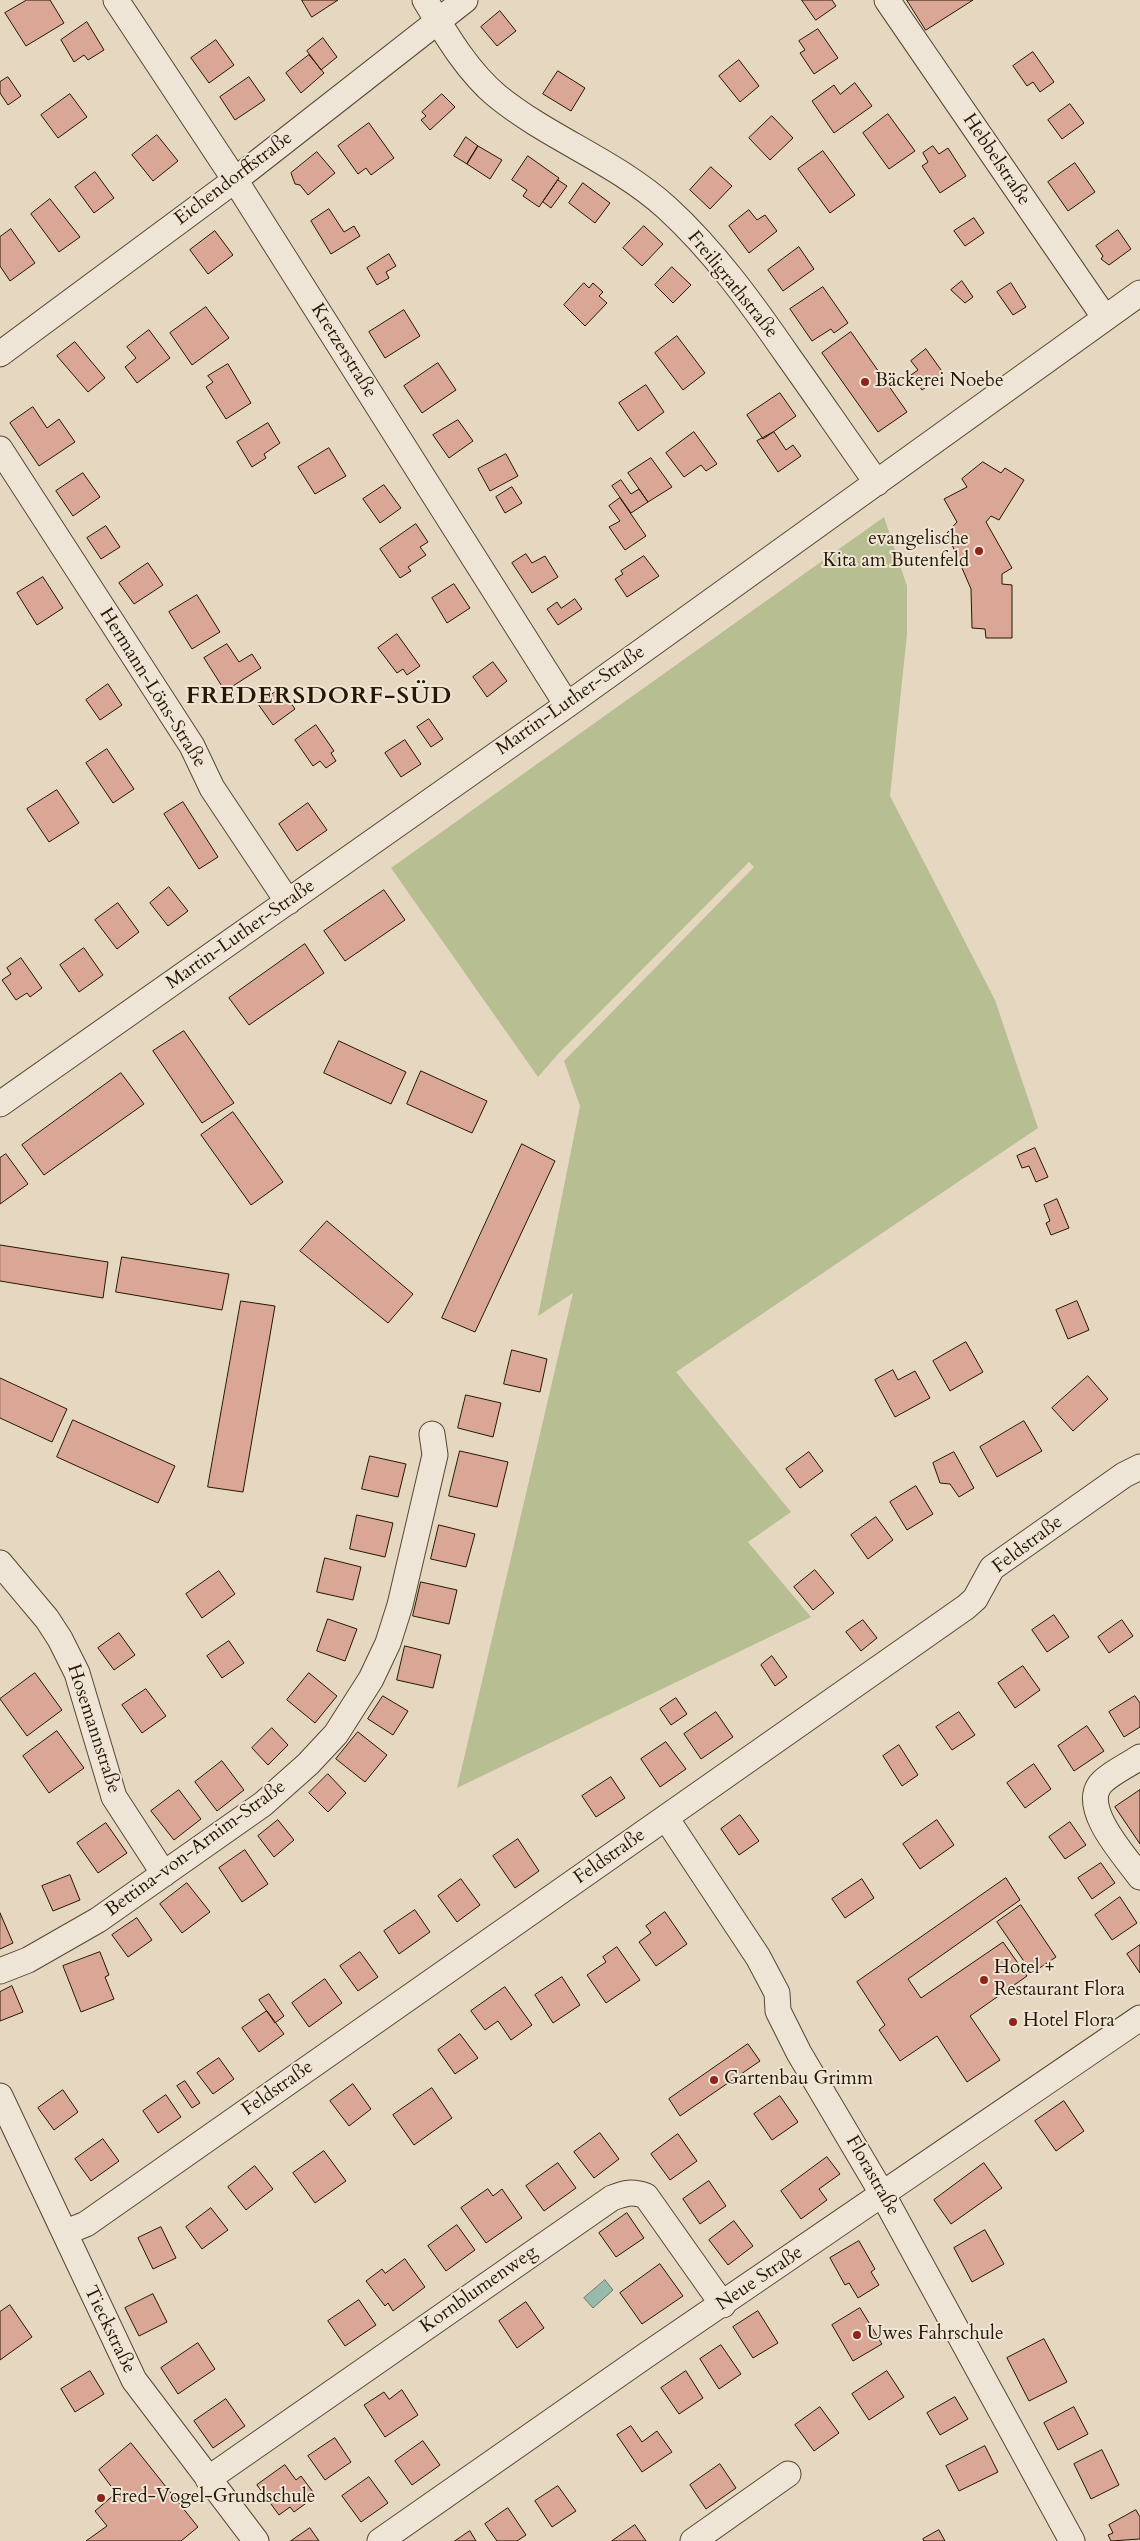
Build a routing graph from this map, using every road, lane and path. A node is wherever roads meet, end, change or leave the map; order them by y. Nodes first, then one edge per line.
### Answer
1 (116, 0) edge
2 (425, 0) edge
3 (465, 0) edge
4 (888, 0) edge
5 (438, 22) junction
6 (235, 180) junction
7 (1140, 293) edge
8 (1105, 318) junction
9 (0, 354) edge
10 (0, 449) edge
11 (877, 483) junction
12 (567, 704) junction
13 (288, 902) junction
14 (0, 1104) edge
15 (432, 1434) dead end
16 (1140, 1468) edge
17 (0, 1563) edge
18 (1140, 1757) edge
19 (666, 1818) junction
20 (164, 1874) junction
21 (1140, 1877) edge
22 (0, 1971) edge
23 (1140, 2018) edge
24 (0, 2096) edge
25 (10, 2142) edge
26 (883, 2195) junction
27 (66, 2232) junction
28 (723, 2305) junction
29 (788, 2474) dead end
30 (208, 2480) junction
31 (256, 2541) edge
32 (380, 2541) edge
33 (693, 2541) edge
34 (1072, 2541) edge

1 - 6 street, Kretzerstraße
2 - 5 street, Freiligrathstraße
3 - 5 street, Eichendorffstraße
4 - 8 street, Hebbelstraße
5 - 6 street, Eichendorffstraße
5 - 11 street, Freiligrathstraße
6 - 9 street, Eichendorffstraße
6 - 12 street, Kretzerstraße
7 - 8 street, Martin-Luther-Straße
8 - 11 street, Martin-Luther-Straße
10 - 13 street, Hermann-Löns-Straße
11 - 12 street, Martin-Luther-Straße
12 - 13 street, Martin-Luther-Straße
13 - 14 street, Martin-Luther-Straße
15 - 20 street, Bettina-von-Arnim-Straße
16 - 19 street, Feldstraße
17 - 20 street, Hosemannstraße
18 - 21 street
19 - 26 street, Florastraße
19 - 27 street, Feldstraße
20 - 22 street, Bettina-von-Arnim-Straße
23 - 26 street, Neue Straße
24 - 25 street, Tieckstraße
25 - 27 street, Tieckstraße
26 - 28 street, Neue Straße
26 - 34 street, Florastraße
27 - 30 street, Tieckstraße
28 - 30 street, Kornblumenweg
28 - 32 street, Neue Straße
29 - 33 street
30 - 31 street, Tieckstraße

